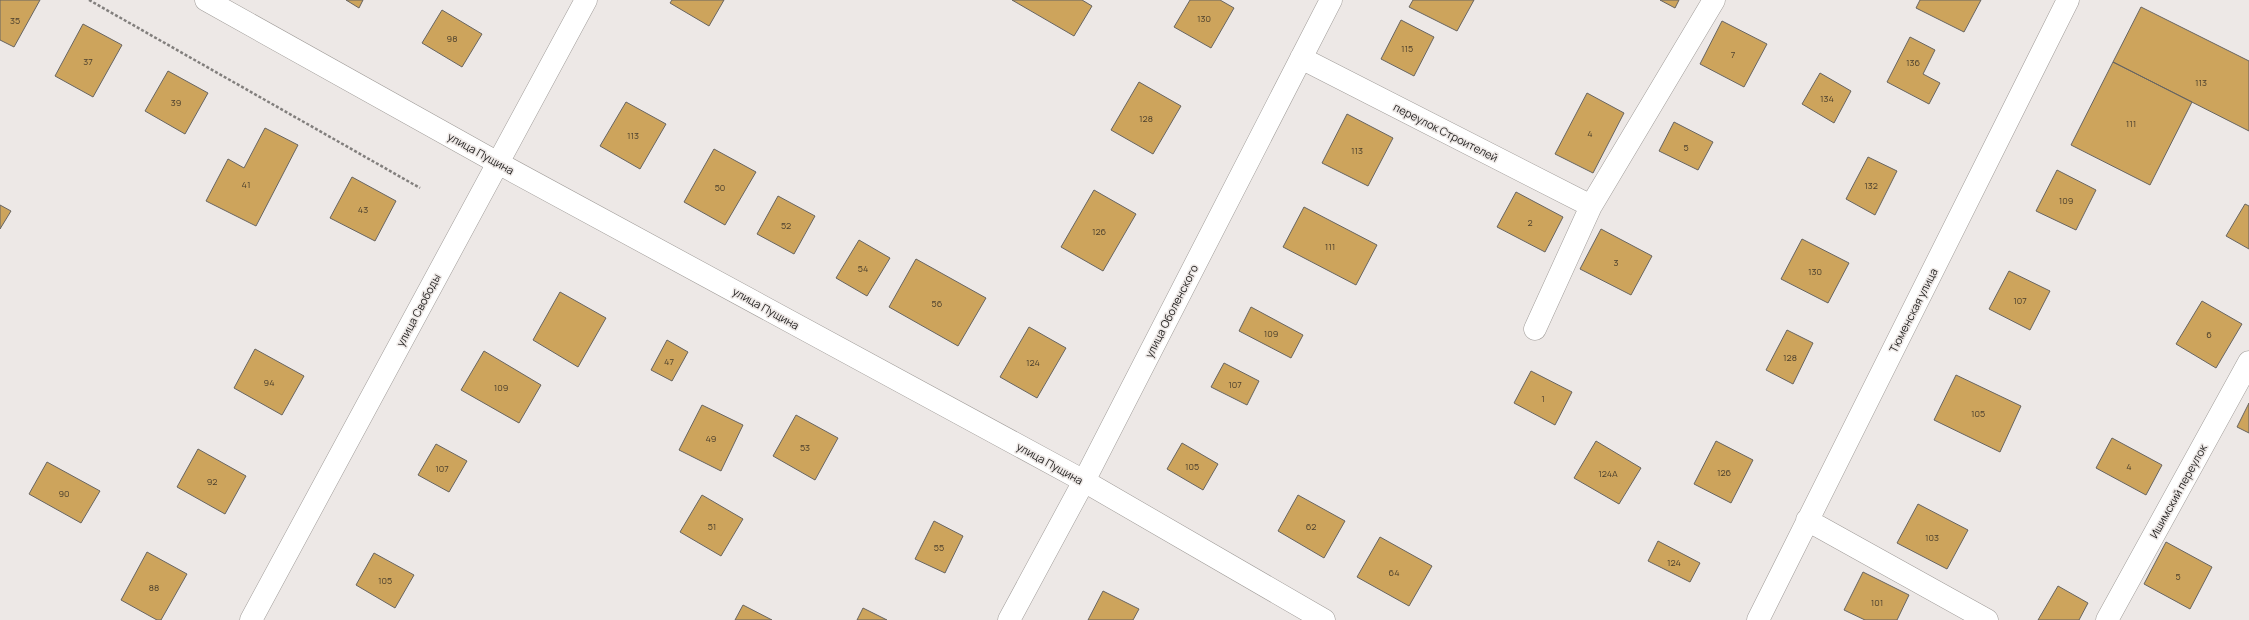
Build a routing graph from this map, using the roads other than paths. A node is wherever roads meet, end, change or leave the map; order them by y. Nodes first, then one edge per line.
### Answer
1 (206, 0) edge
2 (586, 0) edge
3 (1330, 0) edge
4 (1714, 0) edge
5 (2068, 0) edge
6 (1301, 58) junction
7 (498, 163) junction
8 (1591, 206) junction
9 (1535, 329) dead end
10 (2249, 362) edge
11 (1084, 481) junction
12 (1807, 520) junction
13 (251, 620) edge
14 (1009, 620) edge
15 (1324, 620) edge
16 (1758, 620) edge
17 (1987, 620) edge
18 (2107, 620) edge

1 - 7 street, улица Пущина
2 - 7 street, улица Свободы
3 - 6 street, улица Оболенского
4 - 8 street
5 - 12 street, Тюменская улица
6 - 8 street, переулок Строителей
6 - 11 street, улица Оболенского
7 - 11 street, улица Пущина
7 - 13 street, улица Свободы
8 - 9 street
10 - 18 street, Ишимский переулок
11 - 14 street, улица Оболенского
11 - 15 street, улица Пущина
12 - 16 street, Тюменская улица
12 - 17 street

